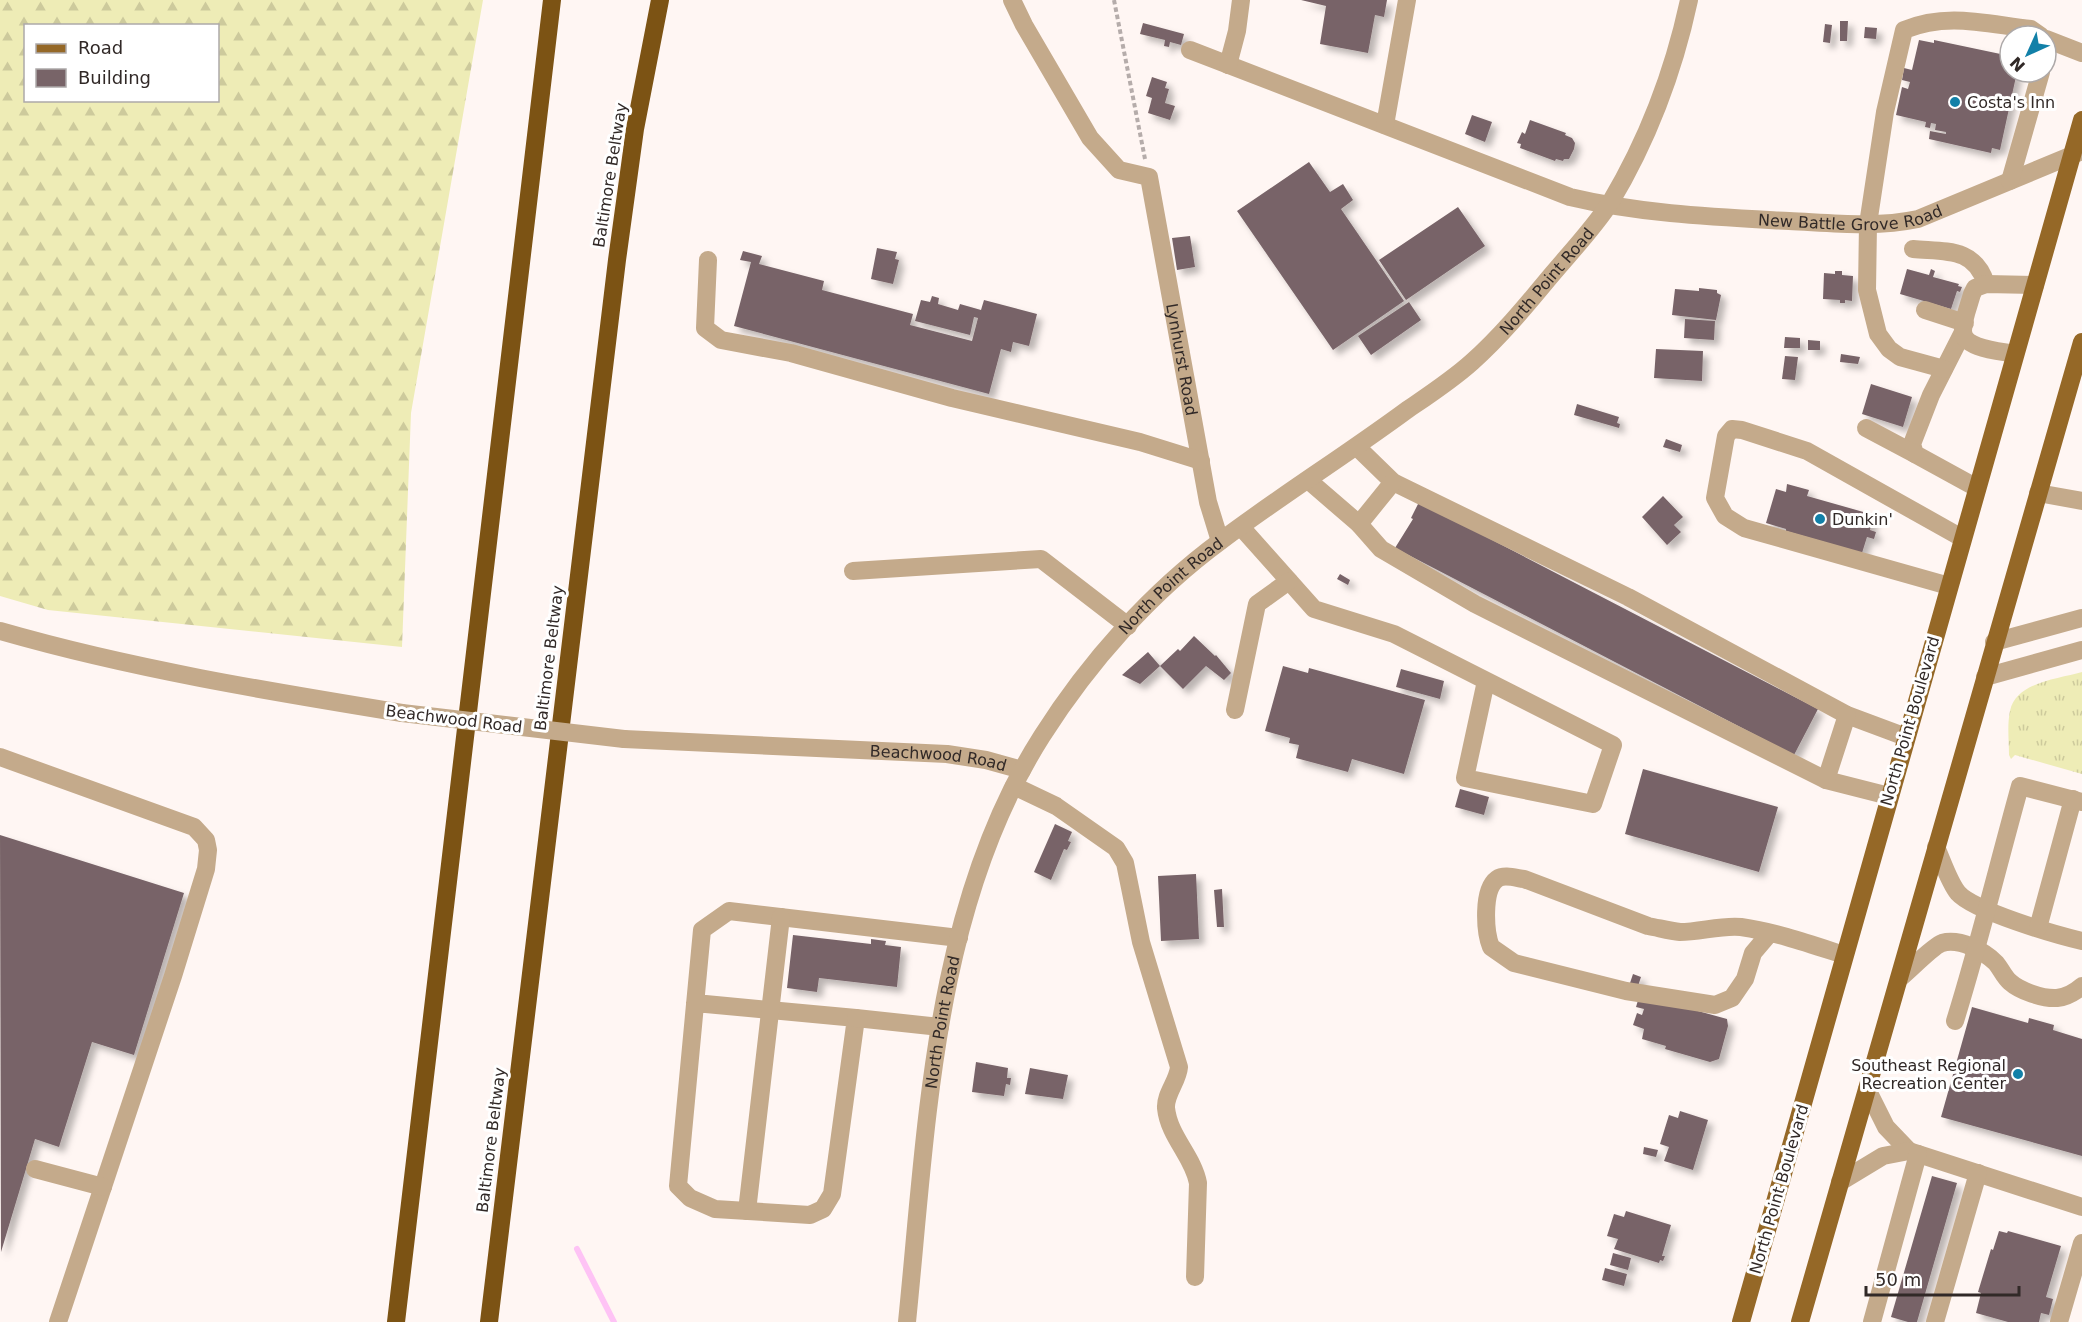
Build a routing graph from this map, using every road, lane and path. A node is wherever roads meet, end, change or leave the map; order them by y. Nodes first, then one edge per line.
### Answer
1 (552, 0) edge
2 (660, 0) edge
3 (1012, 0) edge
4 (1114, 0) edge
5 (1241, 0) edge
6 (1407, 0) edge
7 (1689, 0) edge
8 (1998, 30) edge
9 (2058, 45) edge
10 (1190, 50) dead end
11 (2082, 53) edge
12 (1228, 65) junction
13 (2038, 84) edge
14 (2082, 120) edge
15 (1385, 126) junction
16 (2077, 153) edge
17 (1149, 177) junction
18 (2010, 182) junction
19 (1608, 206) junction
20 (1868, 224) junction
21 (1912, 249) dead end
22 (708, 260) dead end
23 (1986, 284) junction
24 (2035, 285) junction
25 (1925, 310) dead end
26 (1964, 328) junction
27 (2082, 342) edge
28 (2015, 354) junction
29 (1944, 369) junction
30 (1866, 428) dead end
31 (1357, 447) junction
32 (1915, 454) junction
33 (1201, 461) junction
34 (1308, 480) junction
35 (1393, 482) junction
36 (1977, 488) junction
37 (2038, 493) junction
38 (2082, 501) edge
39 (1359, 524) junction
40 (1240, 527) junction
41 (1962, 538) junction
42 (1220, 541) junction
43 (853, 571) dead end
44 (1289, 581) junction
45 (1949, 586) junction
46 (2082, 618) edge
47 (1128, 626) junction
48 (0, 631) edge
49 (1995, 642) junction
50 (2082, 650) edge
51 (1985, 677) junction
52 (1486, 681) junction
53 (1235, 710) dead end
54 (1846, 715) junction
55 (1906, 737) junction
56 (0, 757) edge
57 (1018, 778) junction
58 (1826, 780) junction
59 (1889, 796) junction
60 (2077, 801) edge
61 (1936, 847) junction
62 (1986, 910) junction
63 (780, 917) junction
64 (2037, 928) junction
65 (1770, 933) junction
66 (959, 938) junction
67 (2082, 941) edge
68 (1978, 948) junction
69 (1844, 955) junction
70 (1900, 978) junction
71 (2082, 986) edge
72 (695, 1004) junction
73 (769, 1010) junction
74 (856, 1018) junction
75 (1955, 1021) dead end
76 (940, 1027) junction
77 (1867, 1089) junction
78 (1913, 1152) junction
79 (35, 1169) dead end
80 (1978, 1173) junction
81 (1840, 1182) junction
82 (103, 1187) junction
83 (2082, 1207) edge
84 (747, 1211) junction
85 (2082, 1243) edge
86 (1195, 1277) dead end
87 (58, 1322) edge
88 (396, 1322) edge
89 (489, 1322) edge
90 (907, 1322) edge
91 (1741, 1322) edge
92 (1800, 1322) edge
93 (1872, 1322) edge
94 (1935, 1322) edge
95 (2059, 1322) edge

1 - 88 highway
2 - 89 highway, Baltimore Beltway
3 - 17 street
4 - 17 path
5 - 12 street
6 - 15 street
7 - 19 street, North Point Road
8 - 20 street
9 - 11 street
10 - 12 street, New Battle Grove Road
12 - 15 street, New Battle Grove Road
13 - 18 street
14 - 16 main road, North Point Boulevard
15 - 19 street, New Battle Grove Road
16 - 18 street, New Battle Grove Road
16 - 24 main road, North Point Boulevard
17 - 33 street, Lynhurst Road
18 - 20 street, New Battle Grove Road
19 - 20 street, New Battle Grove Road
19 - 31 street, North Point Road
20 - 29 street
21 - 23 street
22 - 33 street
23 - 24 street
23 - 26 street
24 - 28 main road, North Point Boulevard
25 - 26 street
26 - 28 street
26 - 29 street
27 - 37 main road
28 - 36 main road, North Point Boulevard
29 - 32 street
30 - 32 street
31 - 34 street, North Point Road
31 - 35 street
32 - 36 street
33 - 42 street, Lynhurst Road
34 - 39 street
34 - 40 street, North Point Road
35 - 39 street
35 - 54 street
36 - 41 main road, North Point Boulevard
37 - 38 street
37 - 49 main road
39 - 58 street
40 - 42 street, North Point Road
40 - 44 street
41 - 45 main road, North Point Boulevard
41 - 45 street
42 - 47 street, North Point Road
43 - 47 street
44 - 52 street
44 - 53 street
45 - 55 main road, North Point Boulevard
46 - 49 street
47 - 57 street, North Point Road
48 - 57 street, Beachwood Road, bridge
49 - 51 main road
50 - 51 street
51 - 61 main road
52 - 52 street
54 - 55 street
54 - 58 street
55 - 59 main road, North Point Boulevard
56 - 82 street
57 - 66 street, North Point Road
57 - 86 street, Beachwood Road
58 - 59 street
59 - 69 main road, North Point Boulevard
60 - 62 street
60 - 64 street
61 - 62 street
61 - 70 main road
62 - 64 street
62 - 68 street
63 - 66 street
63 - 72 street
63 - 73 street
64 - 67 street
65 - 65 street
65 - 69 street
66 - 76 street, North Point Road
68 - 70 street
68 - 71 street
68 - 75 street
69 - 91 main road, North Point Boulevard
70 - 77 main road
72 - 73 street
72 - 84 street
73 - 74 street
73 - 84 street
74 - 76 street
74 - 84 street
76 - 90 street, North Point Road
77 - 78 street
77 - 81 main road
78 - 80 street
78 - 81 street
78 - 93 street
79 - 82 street
80 - 83 street
80 - 94 street
81 - 92 main road
82 - 87 street
85 - 95 street

